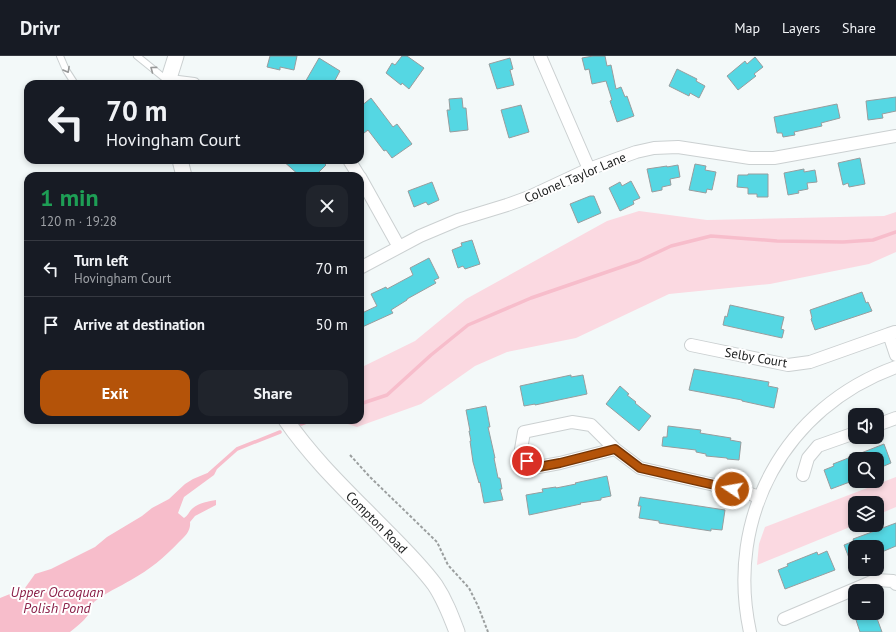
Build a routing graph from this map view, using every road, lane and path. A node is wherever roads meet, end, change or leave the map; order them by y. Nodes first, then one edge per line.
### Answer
1 (60, 56) edge
2 (137, 56) edge
3 (176, 56) edge
4 (540, 56) edge
5 (73, 80) edge
6 (166, 80) edge
7 (171, 80) edge
8 (896, 136) edge
9 (589, 169) junction
10 (364, 184) edge
11 (399, 247) junction
12 (364, 266) edge
13 (892, 333) edge
14 (691, 345) dead end
15 (896, 355) edge
16 (896, 367) edge
17 (896, 418) edge
18 (884, 422) edge
19 (289, 424) edge
20 (848, 435) edge
21 (615, 449) junction
22 (350, 456) dead end
23 (803, 475) dead end
24 (759, 498) junction
25 (896, 584) edge
26 (784, 619) dead end
27 (457, 632) edge
28 (488, 632) edge
29 (750, 632) edge

1 -> 5 lane
6 -> 2 lane
3 - 7 street
4 - 9 street
8 - 9 street, Colonel Taylor Lane
9 - 11 street, Colonel Taylor Lane
10 - 11 street
11 - 12 street, Colonel Taylor Lane
13 - 14 street, Selby Court
13 - 15 street, Selby Court
16 - 24 street
17 - 18 street
19 - 27 street, Compton Road
20 - 23 street
21 - 21 street
21 - 24 street
22 - 28 path
24 - 29 street
25 - 26 street

